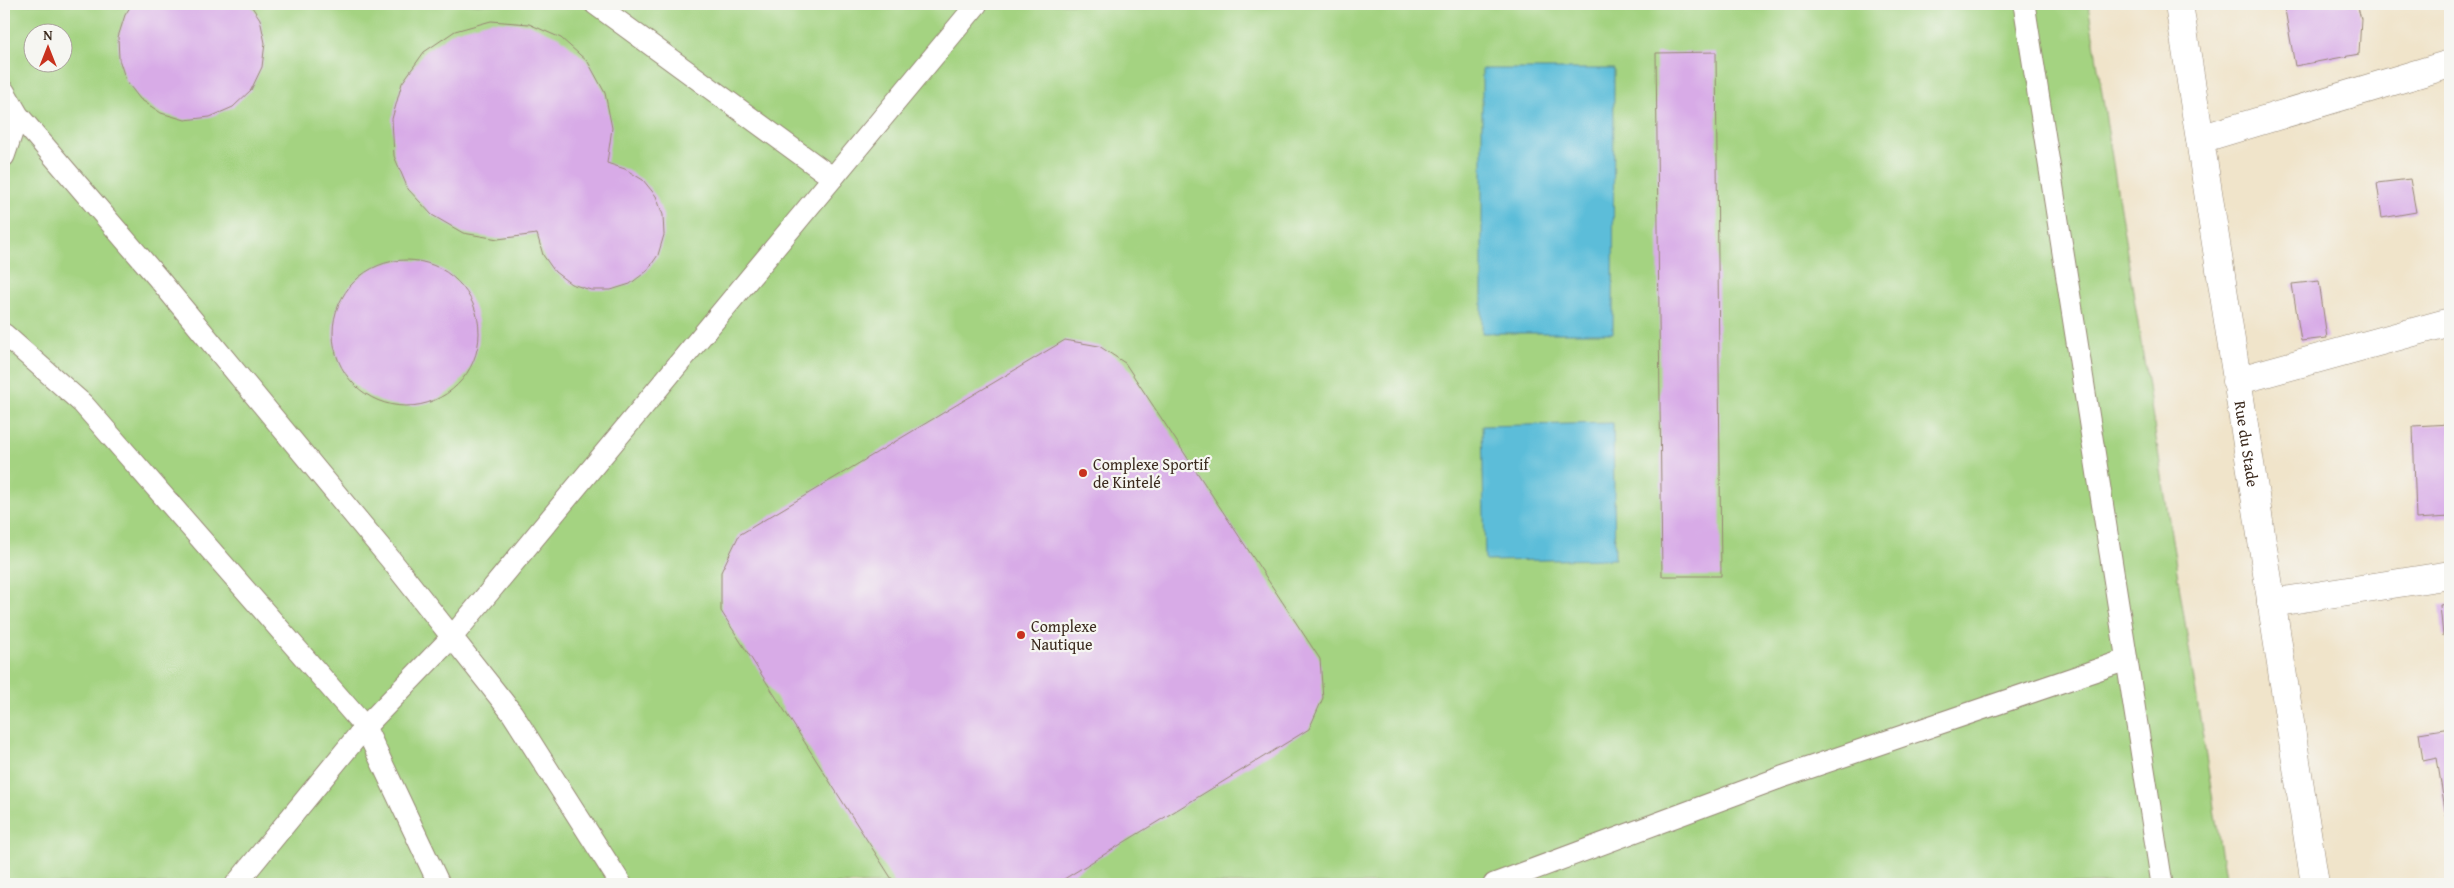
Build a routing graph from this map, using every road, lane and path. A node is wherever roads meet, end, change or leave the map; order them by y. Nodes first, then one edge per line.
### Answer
1 (594, 4) edge
2 (978, 4) edge
3 (2024, 4) edge
4 (2179, 4) edge
5 (2450, 64) edge
6 (4, 91) edge
7 (18, 115) junction
8 (2200, 139) junction
9 (4, 156) edge
10 (833, 178) junction
11 (2450, 322) edge
12 (4, 334) edge
13 (2236, 381) junction
14 (2450, 575) edge
15 (2271, 603) junction
16 (452, 637) junction
17 (2126, 660) junction
18 (365, 727) junction
19 (236, 884) edge
20 (439, 884) edge
21 (620, 884) edge
22 (1494, 884) edge
23 (2162, 884) edge
24 (2315, 884) edge

1 - 10 lane
2 - 10 lane
3 - 17 lane
4 - 8 street, Rue du Stade
5 - 8 street
6 - 7 lane
7 - 9 lane
7 - 16 lane
8 - 13 street, Rue du Stade
10 - 16 lane
11 - 13 street
12 - 18 lane
13 - 15 street, Rue du Stade
14 - 15 street
15 - 24 street, Rue du Stade
16 - 18 lane
16 - 21 lane
17 - 22 lane
17 - 23 lane
18 - 19 lane
18 - 20 lane

